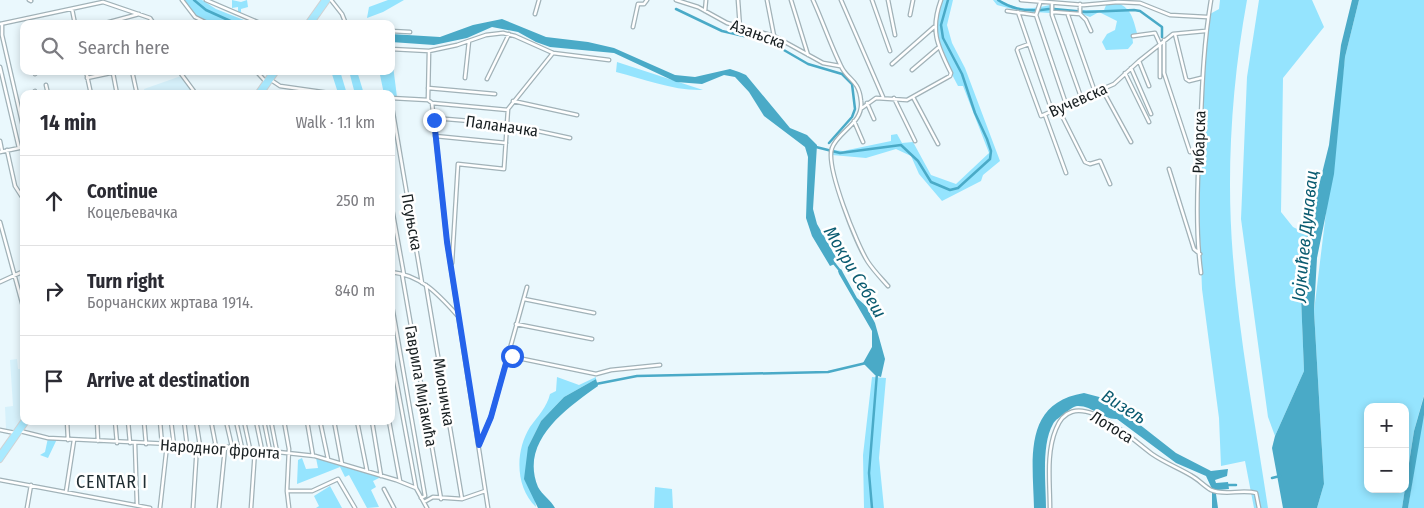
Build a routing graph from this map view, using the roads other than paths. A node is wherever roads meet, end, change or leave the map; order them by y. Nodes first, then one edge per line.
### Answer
1 (182, 0) edge
2 (206, 0) edge
3 (330, 0) edge
4 (539, 0) edge
5 (647, 0) edge
6 (676, 0) edge
7 (681, 0) edge
8 (706, 0) edge
9 (738, 0) edge
10 (767, 0) edge
11 (791, 0) edge
12 (814, 0) edge
13 (841, 0) edge
14 (872, 0) edge
15 (888, 0) edge
16 (912, 0) edge
17 (942, 0) edge
18 (1021, 0) edge
19 (1082, 0) edge
20 (1211, 0) edge
21 (1031, 1) edge
22 (1128, 1) edge
23 (1106, 2) edge
24 (1143, 2) edge
25 (1040, 3) junction
26 (1052, 3) junction
27 (1082, 5) junction
28 (72, 9) junction
29 (705, 11) junction
30 (1008, 11) dead end
31 (1018, 12) junction
32 (1052, 12) junction
33 (1080, 12) junction
34 (139, 14) junction
35 (535, 14) dead end
36 (1036, 14) junction
37 (910, 15) dead end
38 (1068, 15) junction
39 (1207, 17) junction
40 (23, 19) joint
41 (74, 20) edge
42 (117, 20) edge
43 (152, 20) edge
44 (201, 20) edge
45 (253, 20) edge
46 (312, 20) edge
47 (343, 20) edge
48 (1, 24) edge
49 (934, 26) junction
50 (633, 27) dead end
51 (740, 28) junction
52 (395, 31) edge
53 (1091, 31) dead end
54 (1205, 31) junction
55 (410, 32) dead end
56 (1175, 33) junction
57 (509, 34) junction
58 (895, 35) dead end
59 (774, 36) junction
60 (1133, 36) dead end
61 (1164, 40) junction
62 (469, 41) junction
63 (1029, 44) junction
64 (1160, 44) junction
65 (939, 47) junction
66 (395, 49) edge
67 (429, 50) junction
68 (890, 51) dead end
69 (553, 53) junction
70 (808, 55) junction
71 (609, 60) dead end
72 (1139, 61) junction
73 (892, 64) dead end
74 (840, 66) junction
75 (0, 67) edge
76 (1131, 68) junction
77 (912, 70) dead end
78 (1125, 73) junction
79 (87, 75) edge
80 (102, 75) edge
81 (112, 75) edge
82 (133, 75) edge
83 (182, 75) edge
84 (261, 75) edge
85 (272, 75) edge
86 (1160, 77) dead end
87 (87, 78) junction
88 (465, 78) dead end
89 (1201, 78) junction
90 (487, 79) dead end
91 (268, 81) junction
92 (46, 85) dead end
93 (1149, 86) dead end
94 (297, 88) joint
95 (428, 88) junction
96 (1102, 89) junction
97 (47, 90) edge
98 (90, 90) edge
99 (116, 90) edge
100 (136, 90) edge
101 (193, 90) edge
102 (260, 90) edge
103 (263, 90) edge
104 (308, 90) edge
105 (1095, 92) junction
106 (495, 94) dead end
107 (913, 97) junction
108 (1081, 97) junction
109 (395, 98) edge
110 (883, 98) junction
111 (894, 98) junction
112 (428, 100) junction
113 (513, 101) junction
114 (432, 104) junction
115 (867, 104) junction
116 (1066, 104) junction
117 (1058, 108) junction
118 (861, 109) junction
119 (508, 110) junction
120 (1052, 112) junction
121 (20, 114) edge
122 (1151, 114) dead end
123 (577, 115) dead end
124 (1045, 115) junction
125 (434, 118) junction
126 (874, 119) dead end
127 (854, 121) junction
128 (1149, 122) dead end
129 (506, 124) junction
130 (395, 125) edge
131 (436, 136) junction
132 (570, 138) dead end
133 (0, 141) edge
134 (914, 141) dead end
135 (862, 142) dead end
136 (1131, 142) dead end
137 (506, 143) junction
138 (938, 144) dead end
139 (19, 148) joint
140 (6, 150) junction
141 (1199, 150) junction
142 (1, 151) edge
143 (1169, 168) dead end
144 (1066, 173) dead end
145 (1110, 184) dead end
146 (20, 192) edge
147 (0, 222) edge
148 (395, 227) edge
149 (1200, 254) junction
150 (452, 266) junction
151 (20, 273) edge
152 (395, 273) edge
153 (1201, 273) dead end
154 (403, 274) junction
155 (14, 277) junction
156 (0, 282) edge
157 (422, 282) junction
158 (426, 285) junction
159 (888, 286) dead end
160 (528, 287) dead end
161 (20, 297) edge
162 (524, 299) junction
163 (594, 313) dead end
164 (458, 316) junction
165 (395, 323) edge
166 (516, 324) junction
167 (592, 338) dead end
168 (508, 356) junction
169 (660, 365) dead end
170 (395, 374) edge
171 (22, 425) edge
172 (24, 425) edge
173 (67, 425) edge
174 (97, 425) edge
175 (115, 425) edge
176 (128, 425) edge
177 (144, 425) edge
178 (160, 425) edge
179 (172, 425) edge
180 (184, 425) edge
181 (196, 425) edge
182 (212, 425) edge
183 (227, 425) edge
184 (237, 425) edge
185 (245, 425) edge
186 (257, 425) edge
187 (265, 425) edge
188 (272, 425) edge
189 (284, 425) edge
190 (307, 425) edge
191 (321, 425) edge
192 (335, 425) edge
193 (358, 425) edge
194 (373, 425) edge
195 (390, 425) edge
196 (0, 430) edge
197 (20, 432) junction
198 (14, 433) junction
199 (68, 440) junction
200 (74, 440) junction
201 (98, 442) junction
202 (117, 443) junction
203 (130, 443) junction
204 (135, 444) junction
205 (146, 444) junction
206 (162, 445) junction
207 (167, 445) junction
208 (174, 445) junction
209 (187, 445) junction
210 (479, 445) junction
211 (199, 446) junction
212 (216, 446) junction
213 (224, 447) junction
214 (232, 448) junction
215 (242, 448) junction
216 (250, 449) junction
217 (255, 449) junction
218 (262, 450) junction
219 (270, 451) junction
220 (277, 452) junction
221 (0, 454) edge
222 (288, 454) junction
223 (313, 456) junction
224 (328, 459) junction
225 (0, 460) edge
226 (342, 464) junction
227 (367, 472) junction
228 (381, 476) junction
229 (0, 479) edge
230 (400, 481) junction
231 (31, 485) junction
232 (416, 488) junction
233 (384, 489) dead end
234 (287, 491) junction
235 (485, 491) junction
236 (66, 492) junction
237 (425, 499) junction
238 (441, 499) junction
239 (462, 499) junction
240 (120, 501) junction
241 (137, 505) junction
242 (27, 508) edge
243 (119, 508) edge
244 (149, 508) edge
245 (160, 508) edge
246 (193, 508) edge
247 (219, 508) edge
248 (251, 508) edge
249 (289, 508) edge
250 (355, 508) edge
251 (394, 508) edge
252 (427, 508) edge
253 (488, 508) edge
254 (1050, 508) edge
255 (1259, 508) edge

1 - 44 street
2 - 45 street
3 - 46 main road
3 - 47 street
4 - 35 street
5 - 50 street
6 - 7 street, Азањска
7 - 29 street, Азањска
8 - 29 street
9 - 51 street
10 - 59 street
11 - 70 street
12 - 74 street
13 - 110 street
14 - 68 street
15 - 58 street
16 - 37 street
17 - 49 street
18 - 21 street
19 - 27 street
20 - 39 street, Рибарска
21 - 25 street
22 - 23 street
22 - 24 street
23 - 27 street
24 - 39 street
25 - 26 street
25 - 36 street
26 - 27 street
26 - 32 street
27 - 33 street
28 - 34 street
28 - 40 street
28 - 41 street
29 - 51 street, Азањска
30 - 31 street
31 - 36 street
31 - 63 street
32 - 38 street
32 - 108 street
33 - 38 street
33 - 53 street
34 - 42 street
34 - 43 street
36 - 116 street
38 - 105 street
39 - 54 street, Рибарска
40 - 48 street
48 - 121 street
49 - 65 street
49 - 73 street
51 - 59 street, Азањска
52 - 55 street
54 - 56 street, Вучевска
54 - 89 street, Рибарска
56 - 61 street, Вучевска
56 - 89 street
57 - 62 street
57 - 69 street
57 - 90 street
59 - 70 street, Азањска
60 - 64 street
61 - 64 street, Вучевска
61 - 141 street
62 - 67 street
62 - 88 street
63 - 120 street
63 - 124 street, Вучевска
64 - 72 street, Вучевска
64 - 86 street
65 - 77 street
65 - 107 street
66 - 67 street
67 - 95 street
69 - 71 street
69 - 113 street
70 - 74 street, Азањска
72 - 76 street, Вучевска
72 - 93 street
74 - 118 street
75 - 139 street
76 - 78 street, Вучевска
76 - 122 street
78 - 96 street, Вучевска
78 - 128 street
79 - 87 street
80 - 87 street
81 - 99 street
82 - 100 street
83 - 101 street
84 - 91 street
85 - 91 main road
87 - 98 street
89 - 141 street, Рибарска
91 - 94 street
91 - 102 main road
91 - 103 main road
92 - 97 street
94 - 104 street
95 - 106 street
95 - 112 street
96 - 105 street, Вучевска
96 - 136 street
105 - 108 street, Вучевска
107 - 111 street
107 - 138 street
108 - 116 street, Вучевска
109 - 112 street
110 - 111 street
110 - 115 street
111 - 134 street
112 - 114 street
113 - 119 street
113 - 123 street
114 - 119 street
114 - 125 street
115 - 118 street
115 - 126 street
116 - 117 street, Вучевска
117 - 120 street, Вучевска
117 - 145 street
118 - 127 street
119 - 129 street
120 - 124 street, Вучевска
124 - 144 street
125 - 129 street, Паланачка
125 - 131 street
127 - 135 street
127 - 159 street
129 - 132 street, Паланачка
129 - 137 street
130 - 157 street, Псуњска
131 - 137 street
131 - 150 street
133 - 142 street
137 - 150 street
139 - 140 street
140 - 142 street
140 - 146 street
141 - 149 street, Рибарска
143 - 149 street, Рибарска
147 - 155 street
148 - 154 street, Гаврила Мијакића
149 - 153 street, Рибарска
150 - 164 street
151 - 155 street
152 - 154 street
154 - 157 street
154 - 238 street, Гаврила Мијакића
155 - 156 street
155 - 161 street
157 - 158 street
158 - 164 street
158 - 239 street, Мионичка
160 - 162 street
162 - 163 street
162 - 166 street
164 - 210 street
165 - 237 street
166 - 167 street
166 - 168 street
168 - 169 street
168 - 210 street
170 - 232 street
171 - 198 main road
172 - 197 main road
173 - 199 street
174 - 201 street
175 - 202 street
176 - 203 street
177 - 205 street
178 - 206 street
179 - 208 street
180 - 209 street
181 - 211 street
182 - 212 street
183 - 214 street
184 - 215 street
185 - 216 street
186 - 218 street
187 - 219 street
188 - 220 street
189 - 222 street
190 - 223 street
191 - 224 street
192 - 226 street
193 - 227 street
194 - 228 street
195 - 230 street
196 - 198 street
197 - 199 street, Народног фронта
197 - 225 main road
198 - 221 main road
199 - 200 street, Народног фронта
200 - 201 street, Народног фронта
200 - 236 street
201 - 202 street, Народног фронта
202 - 203 street, Народног фронта
203 - 204 street, Народног фронта
204 - 205 street, Народног фронта
204 - 241 street
205 - 206 street, Народног фронта
206 - 207 street, Народног фронта
207 - 208 street, Народног фронта
207 - 245 street
208 - 209 street, Народног фронта
209 - 211 street, Народног фронта
210 - 235 street
211 - 212 street, Народног фронта
211 - 246 street
212 - 213 street, Народног фронта
213 - 214 street, Народног фронта
213 - 247 street
214 - 215 street, Народног фронта
215 - 216 street, Народног фронта
216 - 217 street, Народног фронта
217 - 218 street, Народног фронта
217 - 248 street
218 - 219 street, Народног фронта
219 - 220 street, Народног фронта
220 - 222 street, Народног фронта
222 - 223 street, Народног фронта
222 - 234 street
223 - 224 street, Народног фронта
224 - 226 street, Народног фронта
226 - 227 street, Народног фронта
227 - 228 street, Народног фронта
228 - 230 street, Народног фронта
229 - 231 street
230 - 232 street, Народног фронта
231 - 236 street
231 - 242 street
232 - 237 street
233 - 251 street
234 - 249 street
234 - 250 street
235 - 239 street
235 - 253 street
236 - 240 street
237 - 238 street
237 - 252 street
238 - 239 street
240 - 241 street
240 - 243 street
241 - 244 street
254 - 255 street, Лотоса

